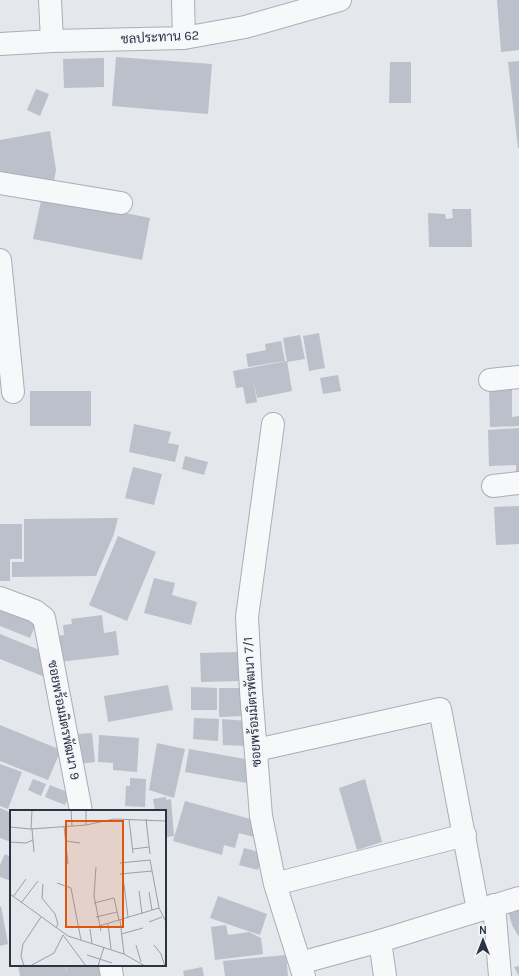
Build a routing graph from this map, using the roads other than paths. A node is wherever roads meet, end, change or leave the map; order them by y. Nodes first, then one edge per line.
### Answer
1 (50, 0) edge
2 (184, 0) edge
3 (340, 0) edge
4 (184, 38) junction
5 (52, 41) junction
6 (0, 44) edge
7 (0, 183) edge
8 (121, 203) dead end
9 (0, 260) edge
10 (519, 377) edge
11 (490, 380) dead end
12 (13, 392) dead end
13 (273, 424) dead end
14 (519, 483) edge
15 (493, 486) dead end
16 (0, 598) edge
17 (256, 750) junction
18 (81, 810) edge
19 (465, 835) junction
20 (275, 884) junction
21 (519, 898) edge
22 (486, 908) junction
23 (380, 941) junction
24 (110, 966) edge
25 (302, 970) edge
26 (112, 976) edge
27 (385, 976) edge
28 (500, 976) edge

1 - 5 street
2 - 4 street
3 - 4 street, ชลประทาน 62
4 - 5 street, ชลประทาน 62
5 - 6 street, ชลประทาน 62
7 - 8 street
9 - 12 street
10 - 11 street
13 - 17 street, ซอยพร้อมมิตรพัฒนา 7/1
14 - 15 street
16 - 18 street, ซอยพร้อมมิตรพัฒนา 9
17 - 19 street
17 - 20 street, ซอยพร้อมมิตรพัฒนา 7/1
19 - 20 street
19 - 22 street
20 - 25 street, ซอยพร้อมมิตรพัฒนา 7/1
21 - 22 street
22 - 23 street
22 - 28 street
23 - 25 street
23 - 27 street
24 - 26 street

